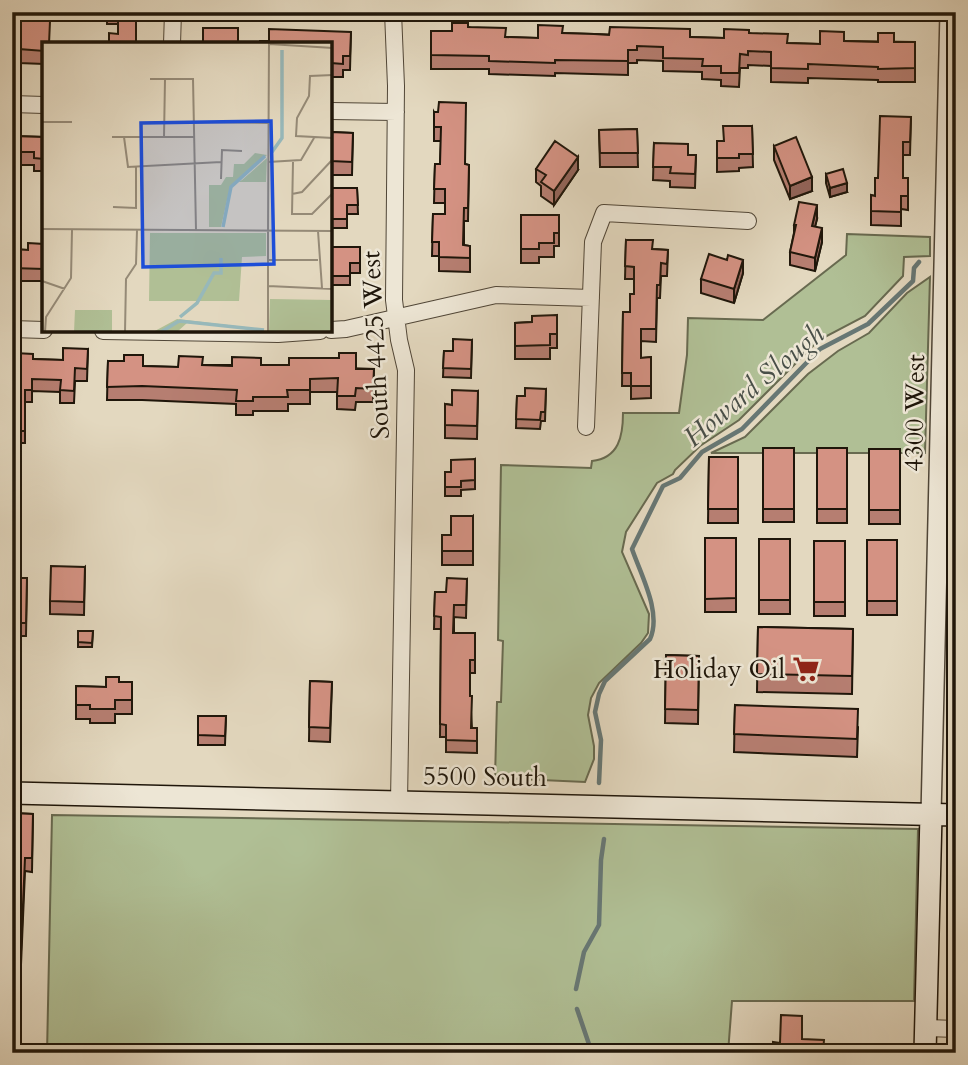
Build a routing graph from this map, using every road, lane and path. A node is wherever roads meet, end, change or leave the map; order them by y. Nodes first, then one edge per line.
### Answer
1 (173, 12) edge
2 (393, 12) edge
3 (901, 12) edge
4 (950, 13) edge
5 (172, 42) edge
6 (12, 104) edge
7 (42, 105) edge
8 (332, 111) edge
9 (396, 112) junction
10 (748, 221) dead end
11 (591, 298) junction
12 (949, 303) edge
13 (396, 318) junction
14 (12, 329) edge
15 (42, 330) edge
16 (332, 330) edge
17 (161, 332) edge
18 (306, 332) edge
19 (586, 426) dead end
20 (12, 793) edge
21 (399, 802) junction
22 (931, 815) junction
23 (956, 815) edge
24 (927, 1028) junction
25 (956, 1029) edge
26 (925, 1053) edge

1 - 5 street
2 - 9 street, South 4425 West
3 - 4 street
4 - 12 street, 4300 West
6 - 7 street
8 - 9 street
9 - 13 street, South 4425 West
10 - 11 street
11 - 13 street
11 - 19 street
12 - 22 street, 4300 West
13 - 16 street
13 - 21 street, South 4425 West
14 - 15 street
17 - 18 street
20 - 21 main road, 5500 South
21 - 22 main road, 5500 South
22 - 23 main road, 5500 South
22 - 24 main road
24 - 25 street
24 - 26 main road

